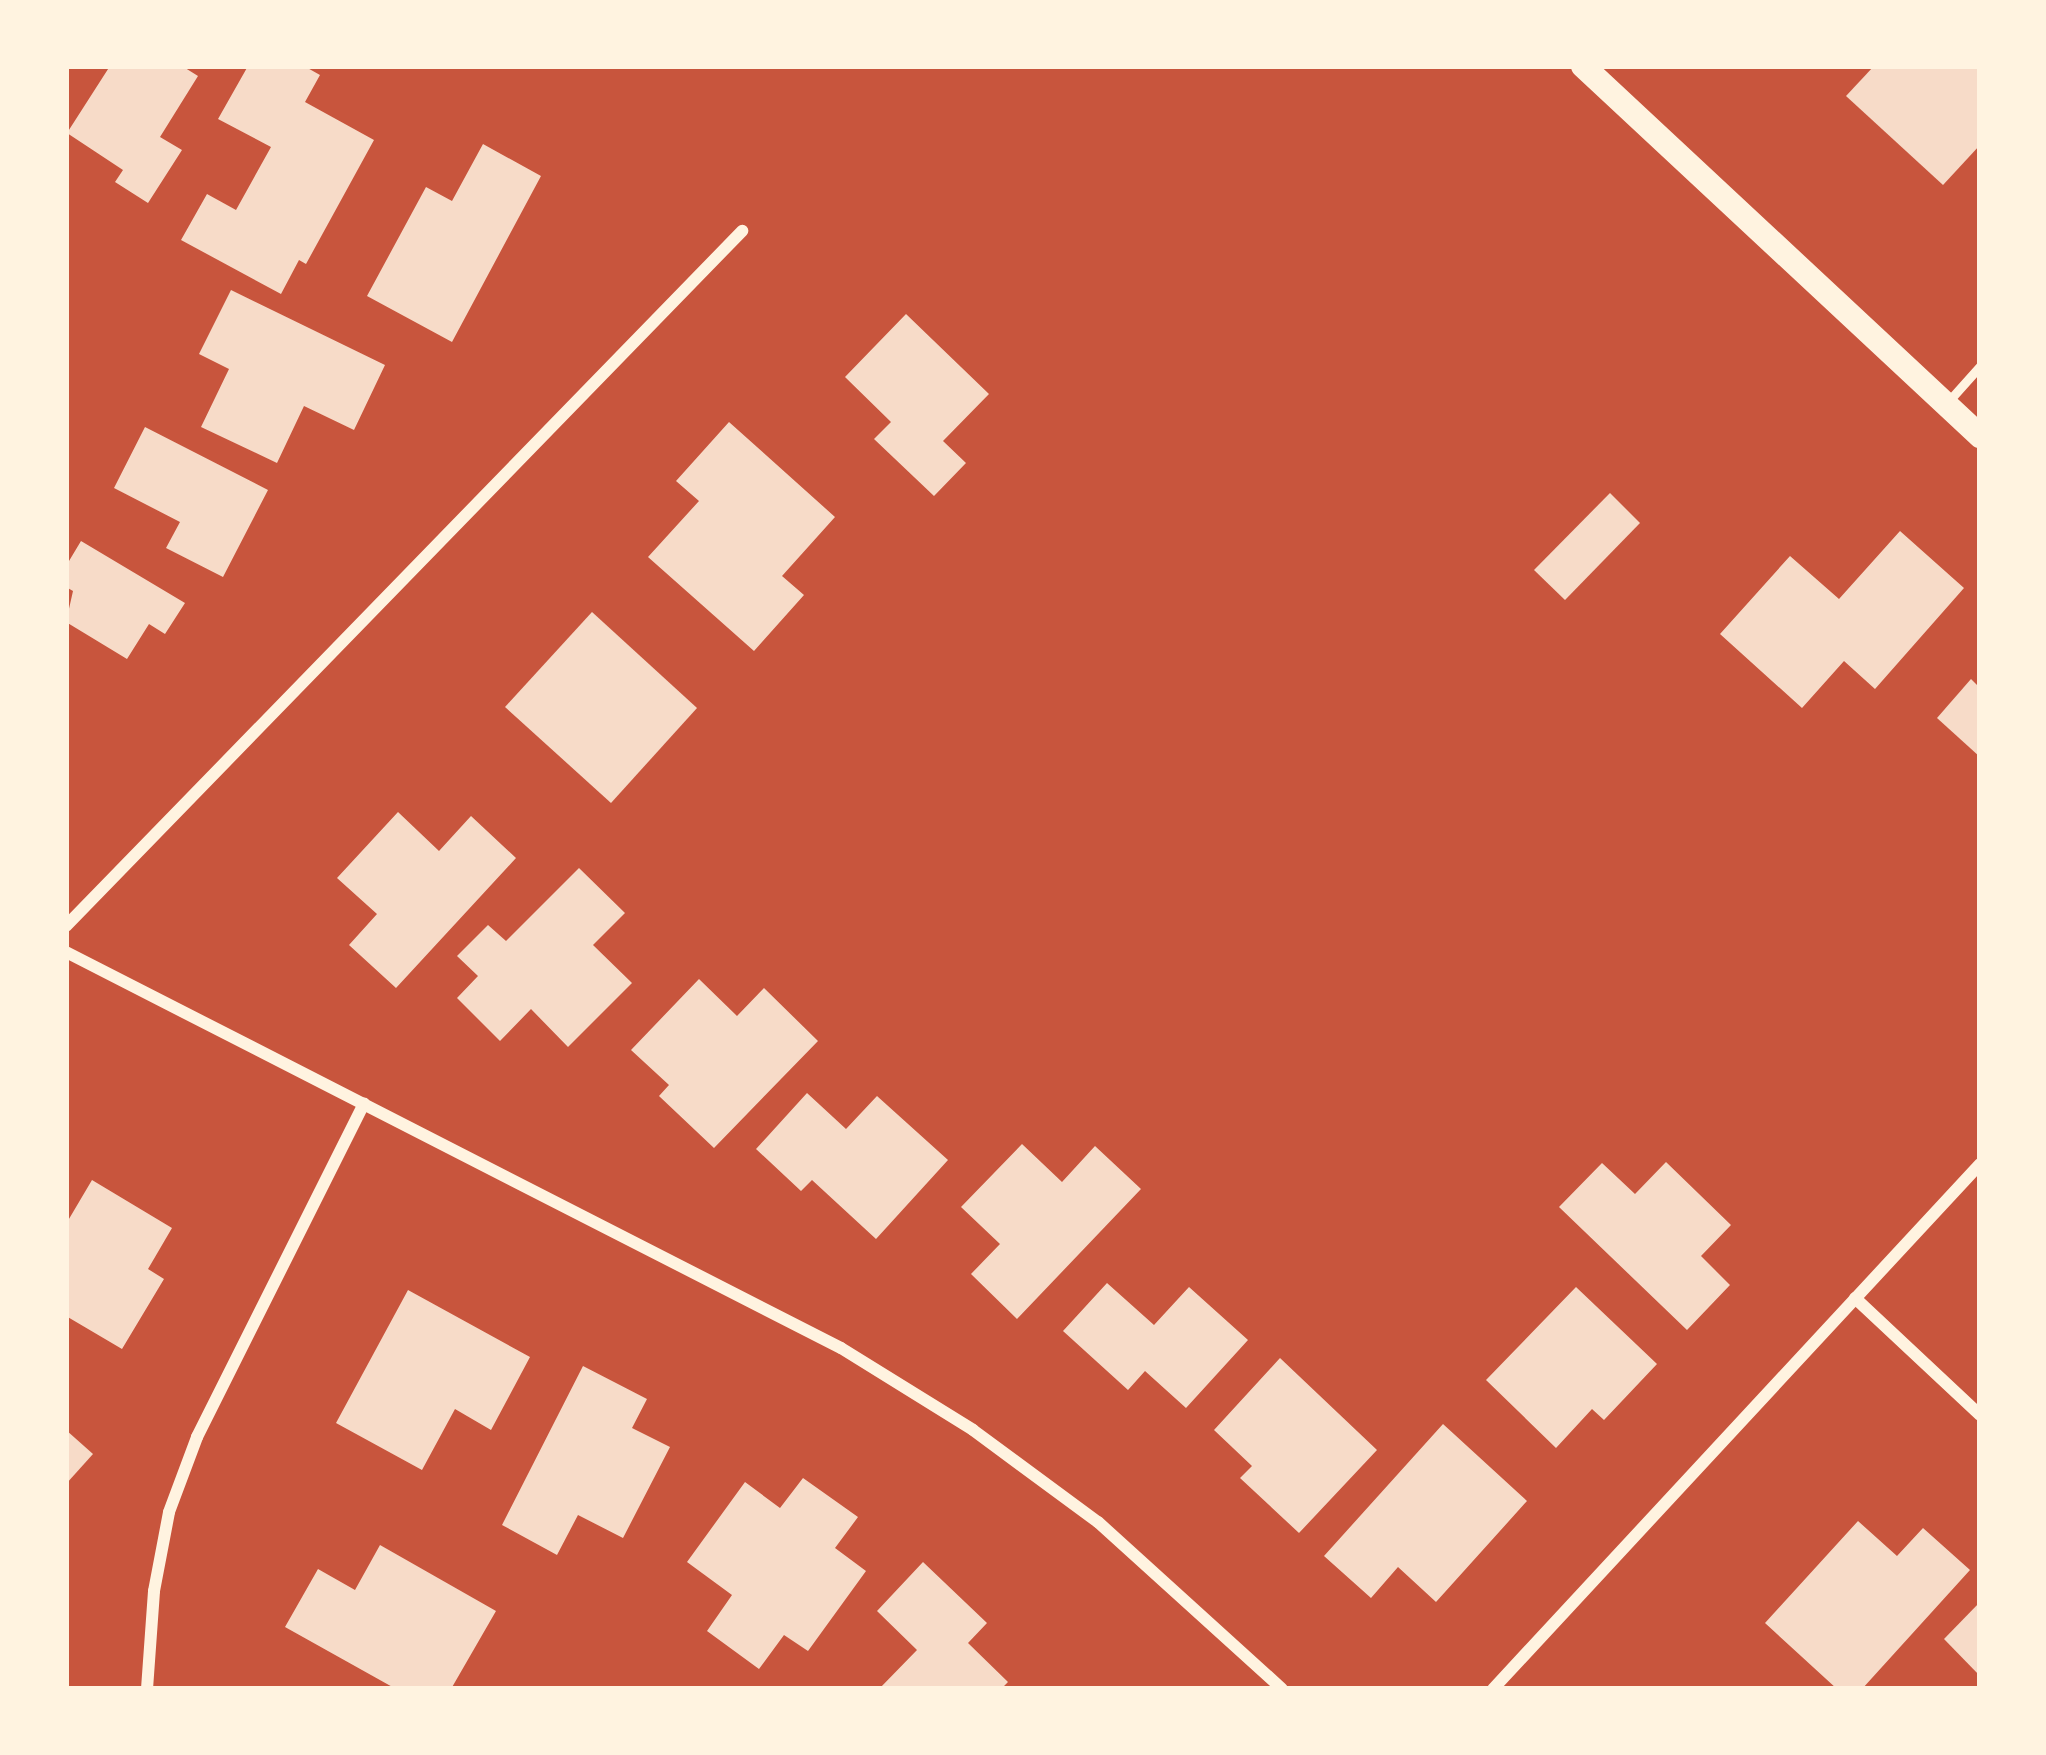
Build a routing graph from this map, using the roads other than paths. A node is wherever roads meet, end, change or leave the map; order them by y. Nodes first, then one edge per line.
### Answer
1 (1582, 66) edge
2 (742, 231) dead end
3 (1980, 366) edge
4 (1946, 404) junction
5 (1980, 436) edge
6 (66, 926) edge
7 (66, 952) edge
8 (364, 1105) junction
9 (1980, 1164) edge
10 (1855, 1298) junction
11 (1980, 1415) edge
12 (147, 1689) edge
13 (1282, 1689) edge
14 (1492, 1689) edge

1 - 4 main road
2 - 6 street
3 - 4 lane
4 - 5 main road
7 - 8 street
8 - 12 street
8 - 13 street
9 - 10 street
10 - 11 street
10 - 14 street

